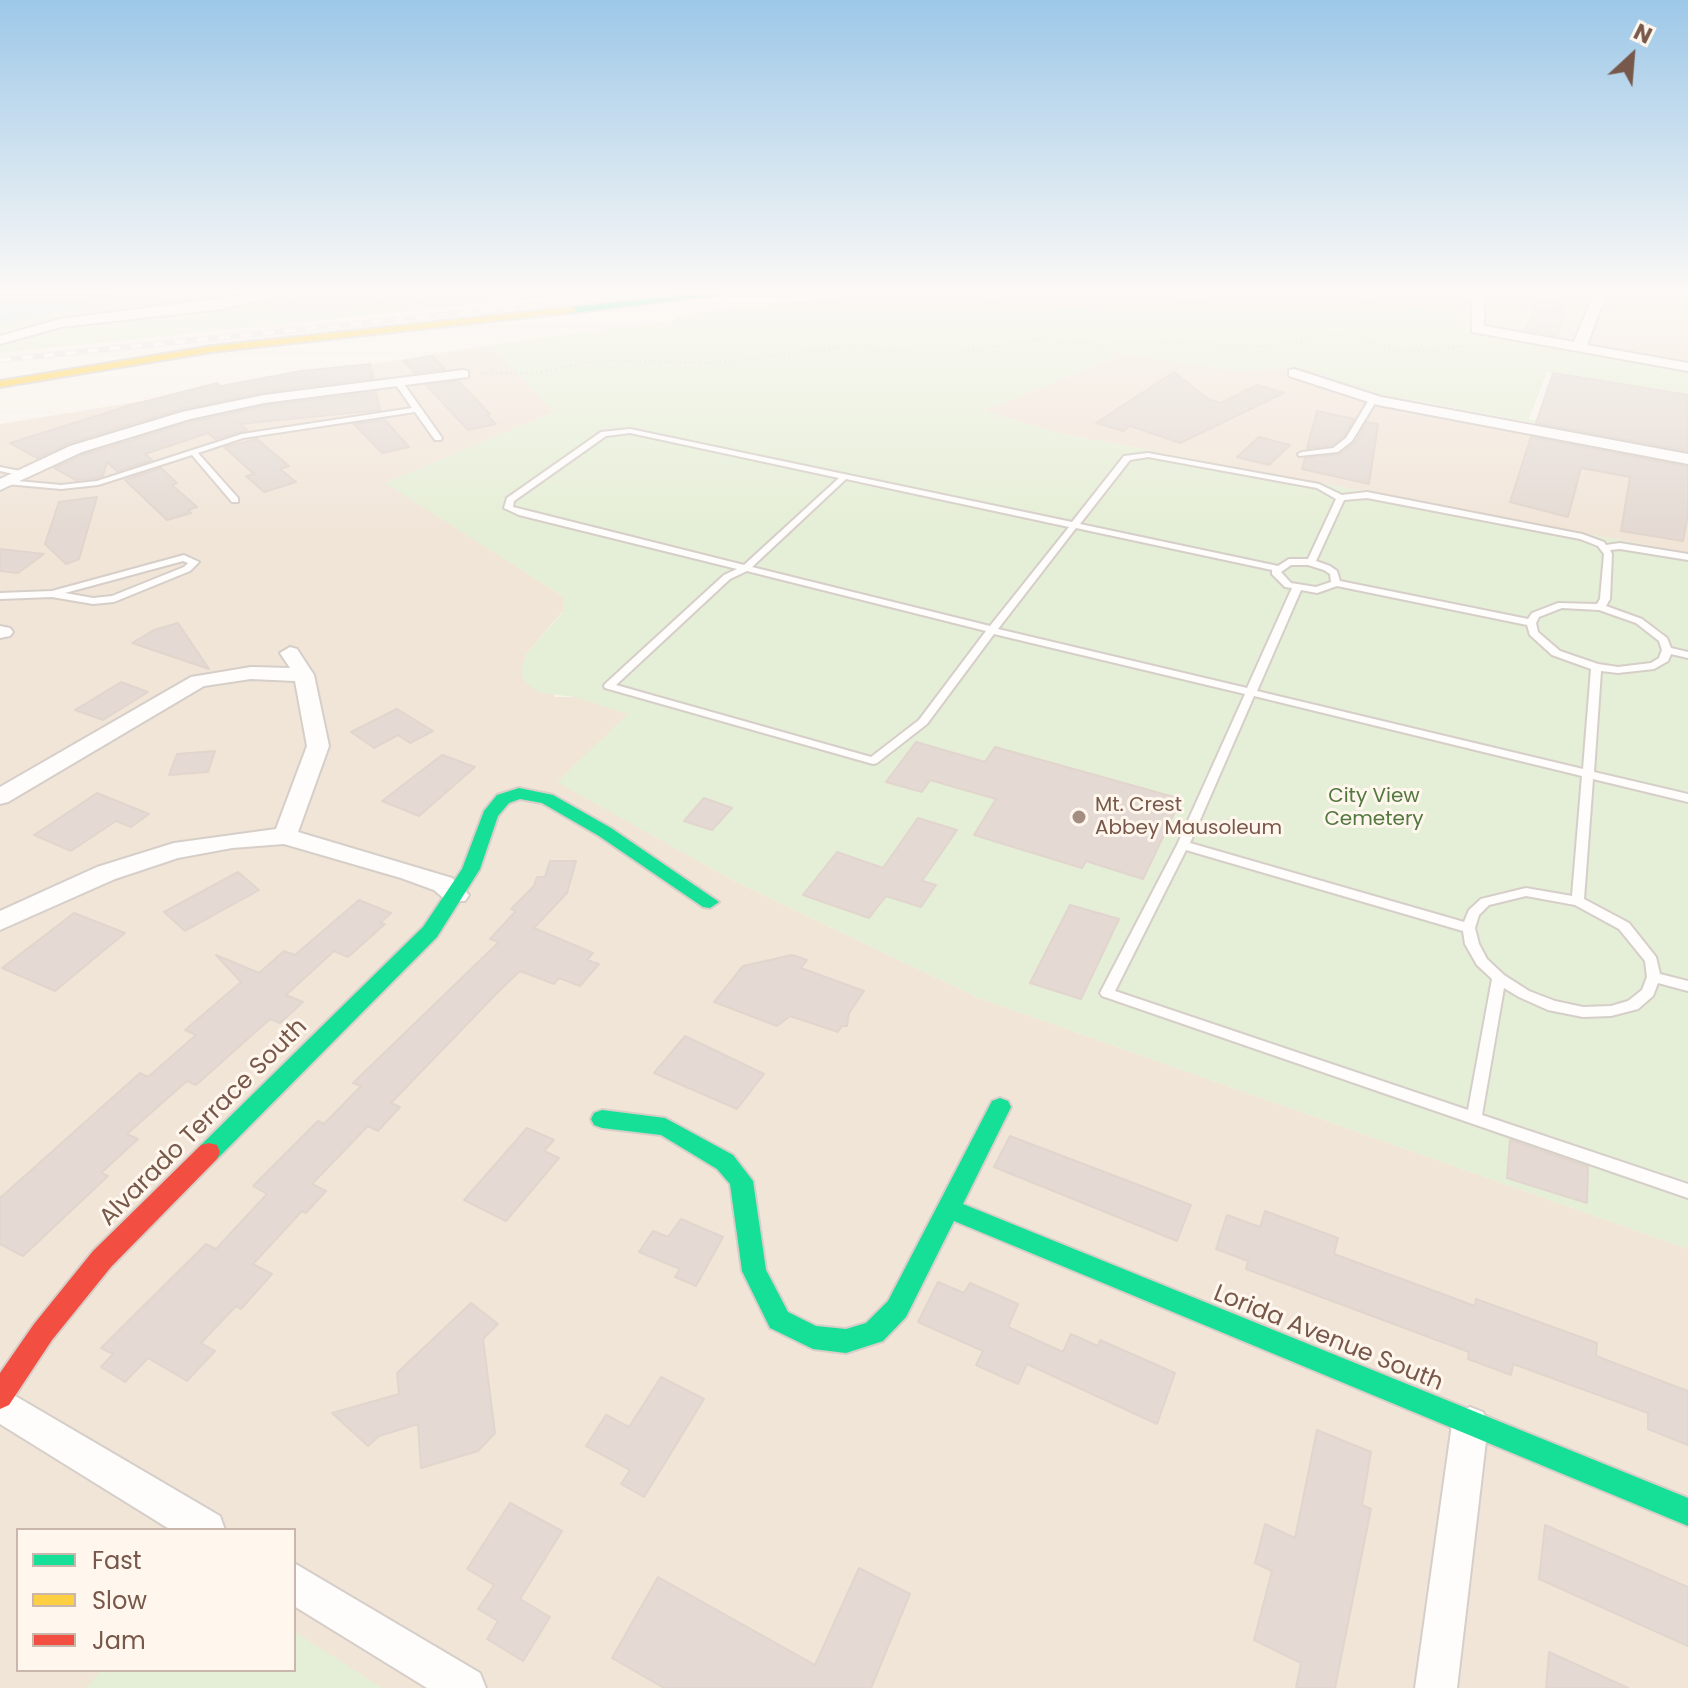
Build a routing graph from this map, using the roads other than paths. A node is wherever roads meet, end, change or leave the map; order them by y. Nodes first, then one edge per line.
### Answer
1 (68, 373) edge
2 (1294, 373) dead end
3 (463, 374) road end
4 (398, 382) junction
5 (0, 384) edge
6 (1373, 400) junction
7 (417, 409) junction
8 (438, 438) dead end
9 (194, 453) junction
10 (1302, 454) dead end
11 (1688, 459) edge
12 (844, 477) junction
13 (2, 478) edge
14 (1341, 498) junction
15 (235, 500) dead end
16 (1072, 525) junction
17 (1605, 548) junction
18 (1688, 557) edge
19 (1311, 562) junction
20 (746, 568) junction
21 (1276, 568) junction
22 (1336, 583) junction
23 (1297, 588) junction
24 (52, 594) junction
25 (0, 596) edge
26 (1600, 607) junction
27 (1531, 623) junction
28 (992, 630) junction
29 (1667, 650) junction
30 (290, 653) dead end
31 (1688, 655) edge
32 (1596, 667) junction
33 (304, 675) junction
34 (1249, 694) junction
35 (1586, 774) junction
36 (0, 797) edge
37 (1688, 798) edge
38 (285, 836) junction
39 (1183, 845) junction
40 (456, 895) junction
41 (1578, 901) junction
42 (710, 902) dead end
43 (0, 921) edge
44 (1469, 928) junction
45 (1654, 977) junction
46 (1499, 978) junction
47 (1688, 986) edge
48 (1000, 1107) dead end
49 (1474, 1116) junction
50 (602, 1119) dead end
51 (1688, 1191) edge
52 (950, 1209) junction
53 (0, 1396) edge
54 (0, 1404) edge
55 (1470, 1424) junction
56 (1688, 1512) edge
57 (203, 1528) edge
58 (296, 1584) edge
59 (465, 1688) edge
60 (1436, 1688) edge

1 - 5 street
2 - 6 street
3 - 4 street
4 - 7 lane
4 - 13 street
6 - 10 lane
6 - 11 street
7 - 8 lane
7 - 9 lane
9 - 13 lane
9 - 15 lane
12 - 16 lane
12 - 20 lane
12 - 20 lane
14 - 16 lane
14 - 17 lane
14 - 19 lane
16 - 21 lane
16 - 28 lane
17 - 18 lane
17 - 26 lane
19 - 21 lane
19 - 22 lane
20 - 28 lane
20 - 28 lane
21 - 23 lane
22 - 23 lane
22 - 27 lane
23 - 34 lane
24 - 24 lane
24 - 25 lane
26 - 27 lane
26 - 29 lane
27 - 32 lane
28 - 34 lane
29 - 31 lane
29 - 32 lane
30 - 33 street
32 - 35 lane
33 - 36 street
33 - 38 street
34 - 35 lane
34 - 39 lane
35 - 37 lane
35 - 41 lane
38 - 40 street
38 - 43 street
39 - 44 lane
39 - 49 lane
40 - 42 street, Alvarado Terrace South
40 - 53 street, Alvarado Terrace South
41 - 44 lane
41 - 45 lane
44 - 46 lane
45 - 46 lane
45 - 47 lane
46 - 49 lane
48 - 52 street
49 - 51 lane
50 - 52 street
52 - 55 street, Lorida Avenue South
54 - 57 street
55 - 56 street, Lorida Avenue South
55 - 60 street
58 - 59 street

